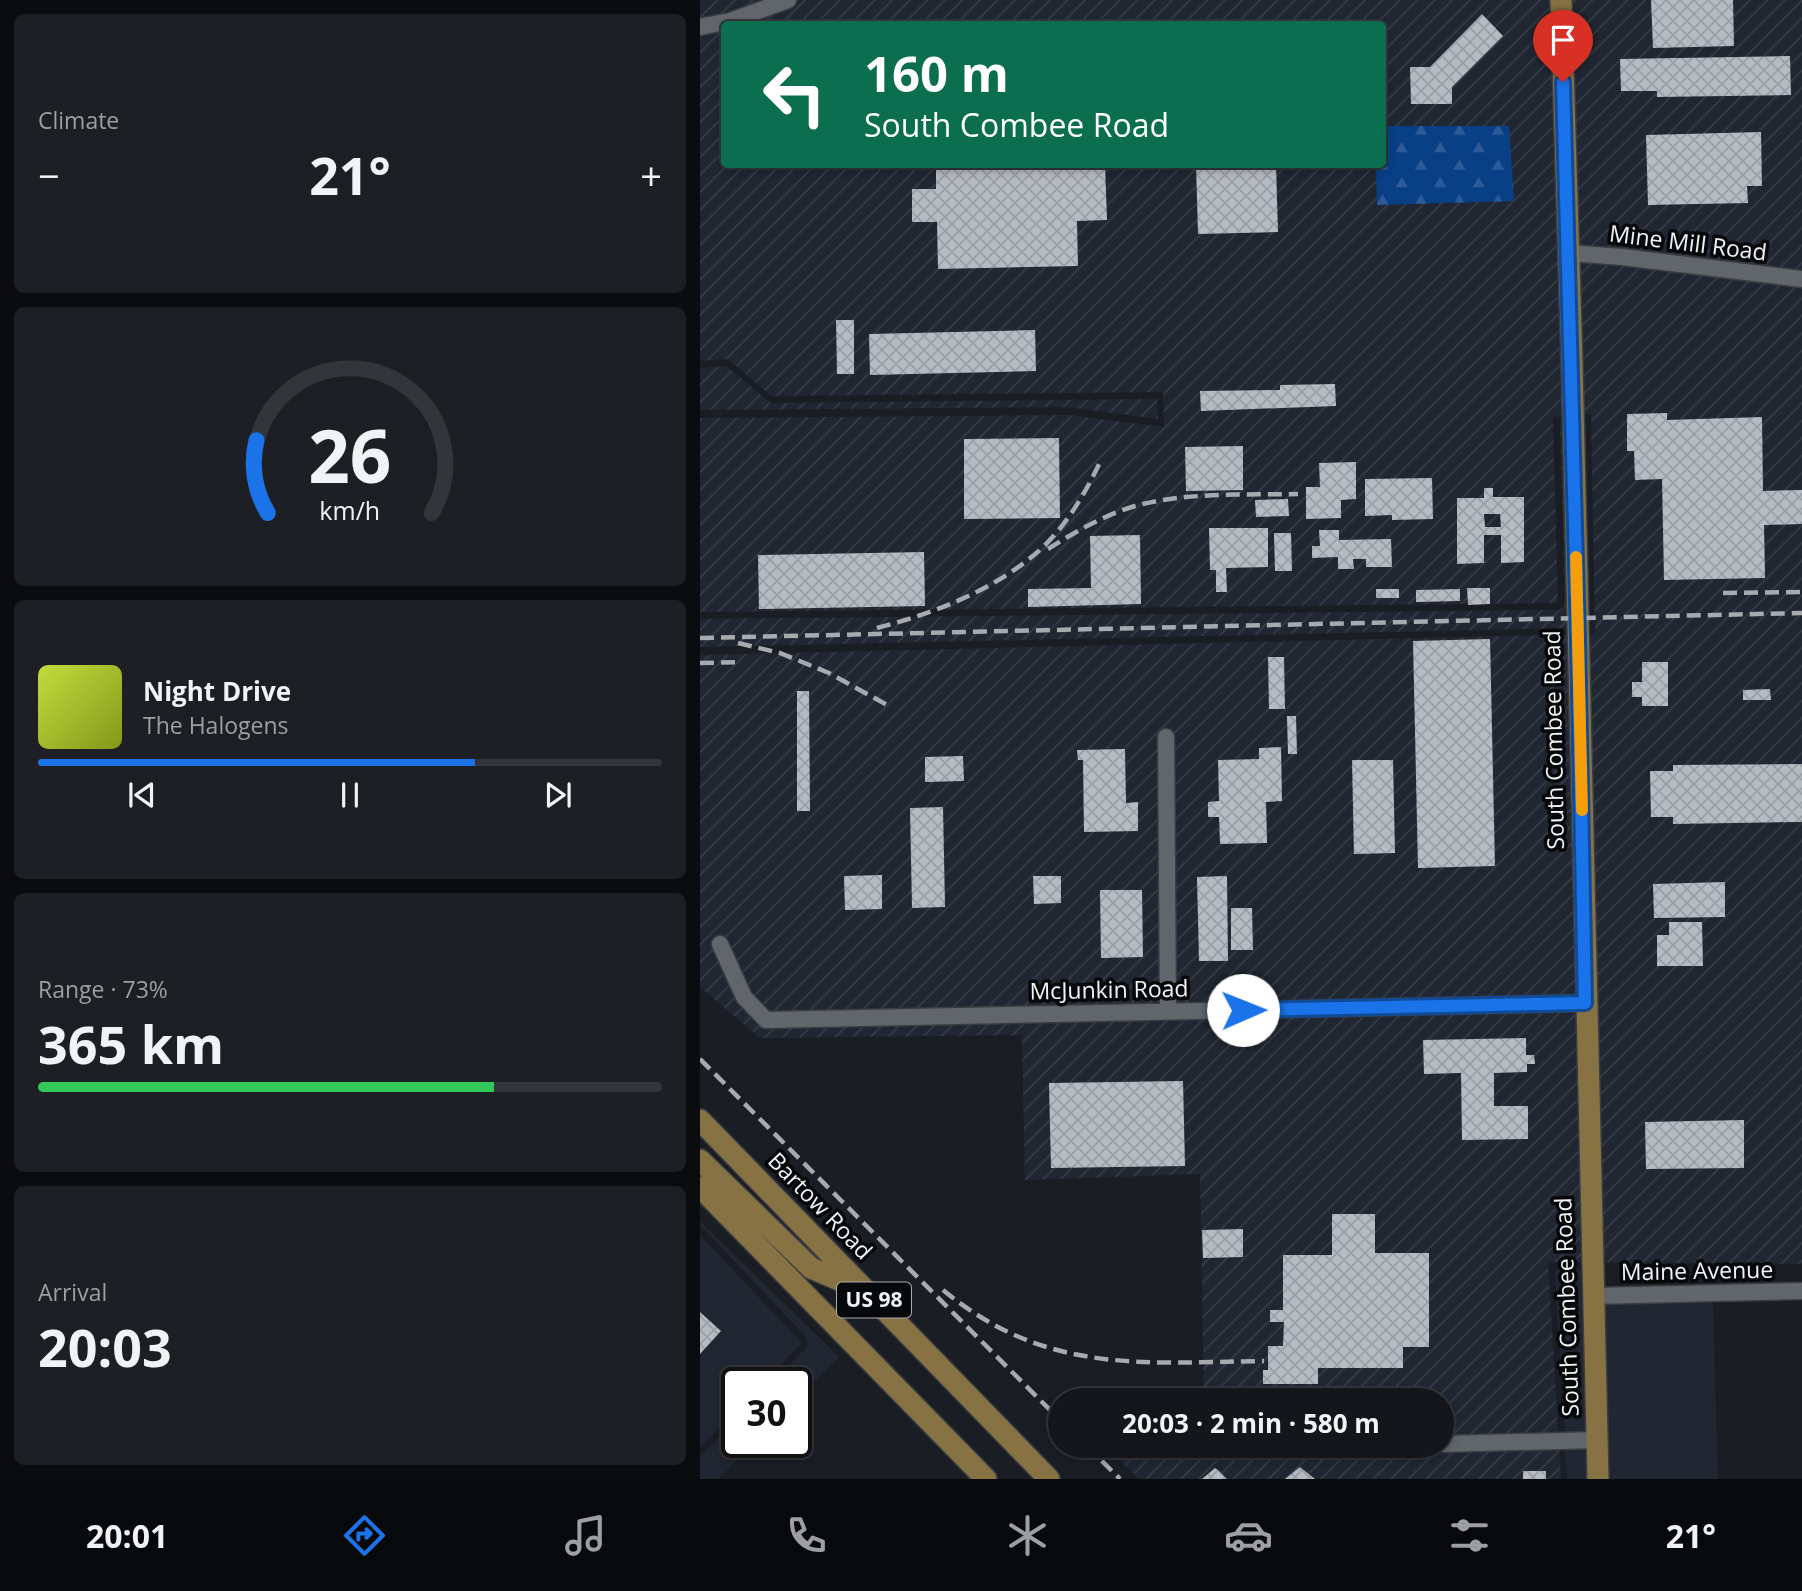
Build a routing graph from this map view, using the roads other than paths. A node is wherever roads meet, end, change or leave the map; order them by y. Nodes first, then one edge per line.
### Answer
1 (788, 0) edge
2 (1561, 0) edge
3 (730, 21) edge
4 (721, 23) edge
5 (700, 27) edge
6 (1568, 253) junction
7 (1802, 279) edge
8 (1166, 737) dead end
9 (720, 944) dead end
10 (1585, 1003) junction
11 (1168, 1011) junction
12 (700, 1120) edge
13 (700, 1160) edge
14 (700, 1187) edge
15 (865, 1290) junction
16 (1802, 1291) edge
17 (1593, 1296) junction
18 (1597, 1440) junction
19 (1454, 1444) edge
20 (986, 1479) edge
21 (1049, 1479) edge
22 (1598, 1479) edge

1 - 3 street
2 - 6 main road, South Combee Road
4 - 5 street
6 - 7 street, Mine Mill Road
6 - 10 main road, South Combee Road
8 - 11 street
9 - 11 street, McJunkin Road
10 - 11 street, McJunkin Road
10 - 17 main road, South Combee Road
12 - 15 main road, Bartow Road / US 98
13 - 15 main road
14 - 20 main road, US 98
15 - 21 main road, Bartow Road / US 98
16 - 17 street, Maine Avenue
17 - 18 main road, South Combee Road
18 - 19 street
18 - 22 main road, South Combee Road

